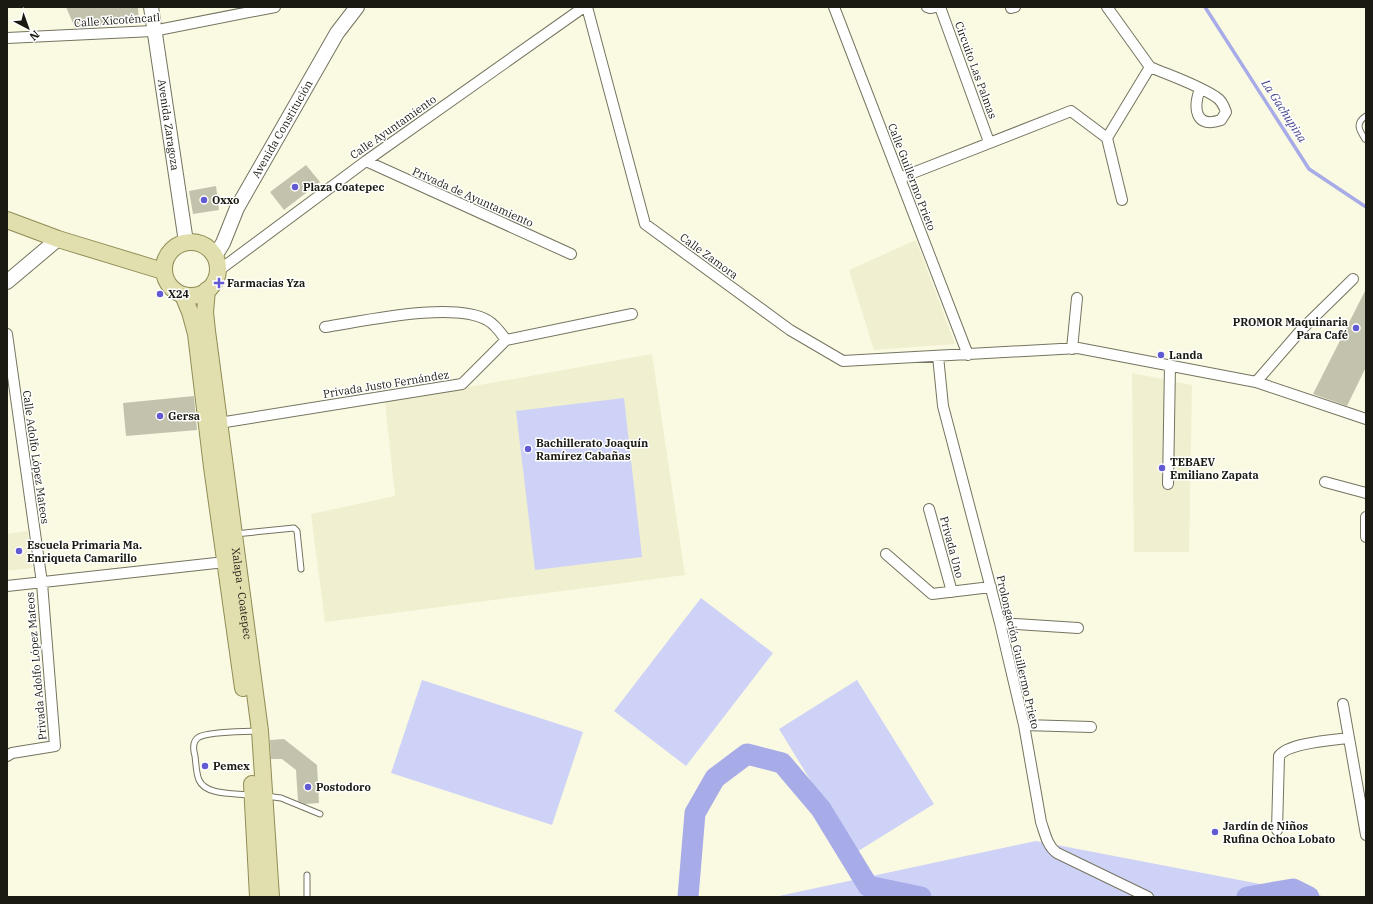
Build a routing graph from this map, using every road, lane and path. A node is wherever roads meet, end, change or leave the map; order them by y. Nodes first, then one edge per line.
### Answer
1 (151, 7) edge
2 (275, 7) edge
3 (357, 7) edge
4 (586, 7) edge
5 (834, 7) edge
6 (927, 7) edge
7 (935, 7) edge
8 (940, 7) edge
9 (1107, 7) edge
10 (153, 32) junction
11 (7, 38) edge
12 (1150, 67) junction
13 (1200, 89) dead end
14 (1366, 116) edge
15 (1107, 138) junction
16 (1365, 139) dead end
17 (989, 142) junction
18 (366, 161) junction
19 (900, 178) junction
20 (1122, 200) dead end
21 (7, 220) edge
22 (58, 239) junction
23 (186, 242) junction
24 (571, 254) dead end
25 (217, 263) junction
26 (163, 271) junction
27 (1353, 279) dead end
28 (7, 282) edge
29 (207, 290) junction
30 (183, 295) junction
31 (1077, 298) dead end
32 (632, 314) dead end
33 (325, 327) dead end
34 (7, 334) edge
35 (506, 340) junction
36 (1072, 349) junction
37 (968, 355) junction
38 (938, 356) junction
39 (1170, 366) junction
40 (1256, 382) junction
41 (1366, 419) edge
42 (219, 423) junction
43 (1325, 482) dead end
44 (1168, 484) dead end
45 (1366, 493) edge
46 (929, 509) dead end
47 (1366, 517) edge
48 (234, 534) junction
49 (1366, 537) edge
50 (886, 554) dead end
51 (225, 562) junction
52 (301, 569) dead end
53 (42, 583) junction
54 (7, 586) edge
55 (991, 587) junction
56 (952, 592) junction
57 (1000, 623) junction
58 (1078, 628) dead end
59 (1343, 704) dead end
60 (1024, 725) junction
61 (1091, 727) dead end
62 (254, 731) junction
63 (1349, 738) junction
64 (7, 756) edge
65 (258, 795) junction
66 (1363, 802) edge
67 (320, 814) dead end
68 (1277, 830) dead end
69 (1366, 835) edge
70 (307, 875) dead end
71 (258, 897) edge
72 (271, 897) edge
73 (307, 897) edge
74 (1148, 897) edge

1 - 10 main road, Avenida Zaragoza
2 - 10 street, Calle Xicoténcatl
3 - 25 main road, Avenida Constitución
4 - 18 street, Calle Ayuntamiento
4 - 38 street, Calle Zamora
5 - 19 street, Calle Guillermo Prieto
6 - 7 street
8 - 17 street, Circuito Las Palmas
9 - 12 street
10 - 11 street, Calle Xicoténcatl
10 - 23 main road, Avenida Zaragoza
12 - 13 street
12 - 15 street
14 - 16 lane
15 - 17 street
15 - 20 street
17 - 19 street
18 - 24 street, Privada de Ayuntamiento
18 - 25 street, Calle Ayuntamiento
19 - 37 street, Calle Guillermo Prieto
21 - 22 main road
22 - 26 main road
22 - 28 main road
23 - 25 main road
23 - 26 main road
25 - 29 main road
26 - 30 main road
27 - 40 street
29 - 30 main road
29 - 42 main road, Xalapa - Coatepec
30 - 51 main road, Xalapa - Coatepec
31 - 36 street
32 - 35 street
33 - 35 street
34 - 53 street, Calle Adolfo López Mateos
35 - 42 street, Privada Justo Fernández
36 - 37 street, Calle Zamora
36 - 39 street, Calle Zamora
37 - 38 street, Calle Zamora
38 - 55 street, Prolongación Guillermo Prieto
39 - 40 street, Calle Zamora
39 - 44 street
40 - 41 street, Calle Zamora
42 - 48 main road, Xalapa - Coatepec
43 - 45 street
46 - 56 street, Privada Uno
47 - 49 street
48 - 52 lane
48 - 62 main road, Xalapa - Coatepec
50 - 56 street
51 - 53 street
51 - 62 main road, Xalapa - Coatepec
53 - 54 street
53 - 64 street, Privada Adolfo López Mateos
55 - 56 street
55 - 57 street, Prolongación Guillermo Prieto
57 - 58 street
57 - 60 street, Prolongación Guillermo Prieto
59 - 63 street
60 - 61 street
60 - 74 street, Prolongación Guillermo Prieto
62 - 65 main road, Xalapa - Coatepec
62 - 65 lane
63 - 66 street
63 - 68 street
65 - 67 lane
65 - 71 main road, Xalapa - Coatepec
65 - 72 main road, Xalapa - Coatepec
66 - 69 street
70 - 73 lane

